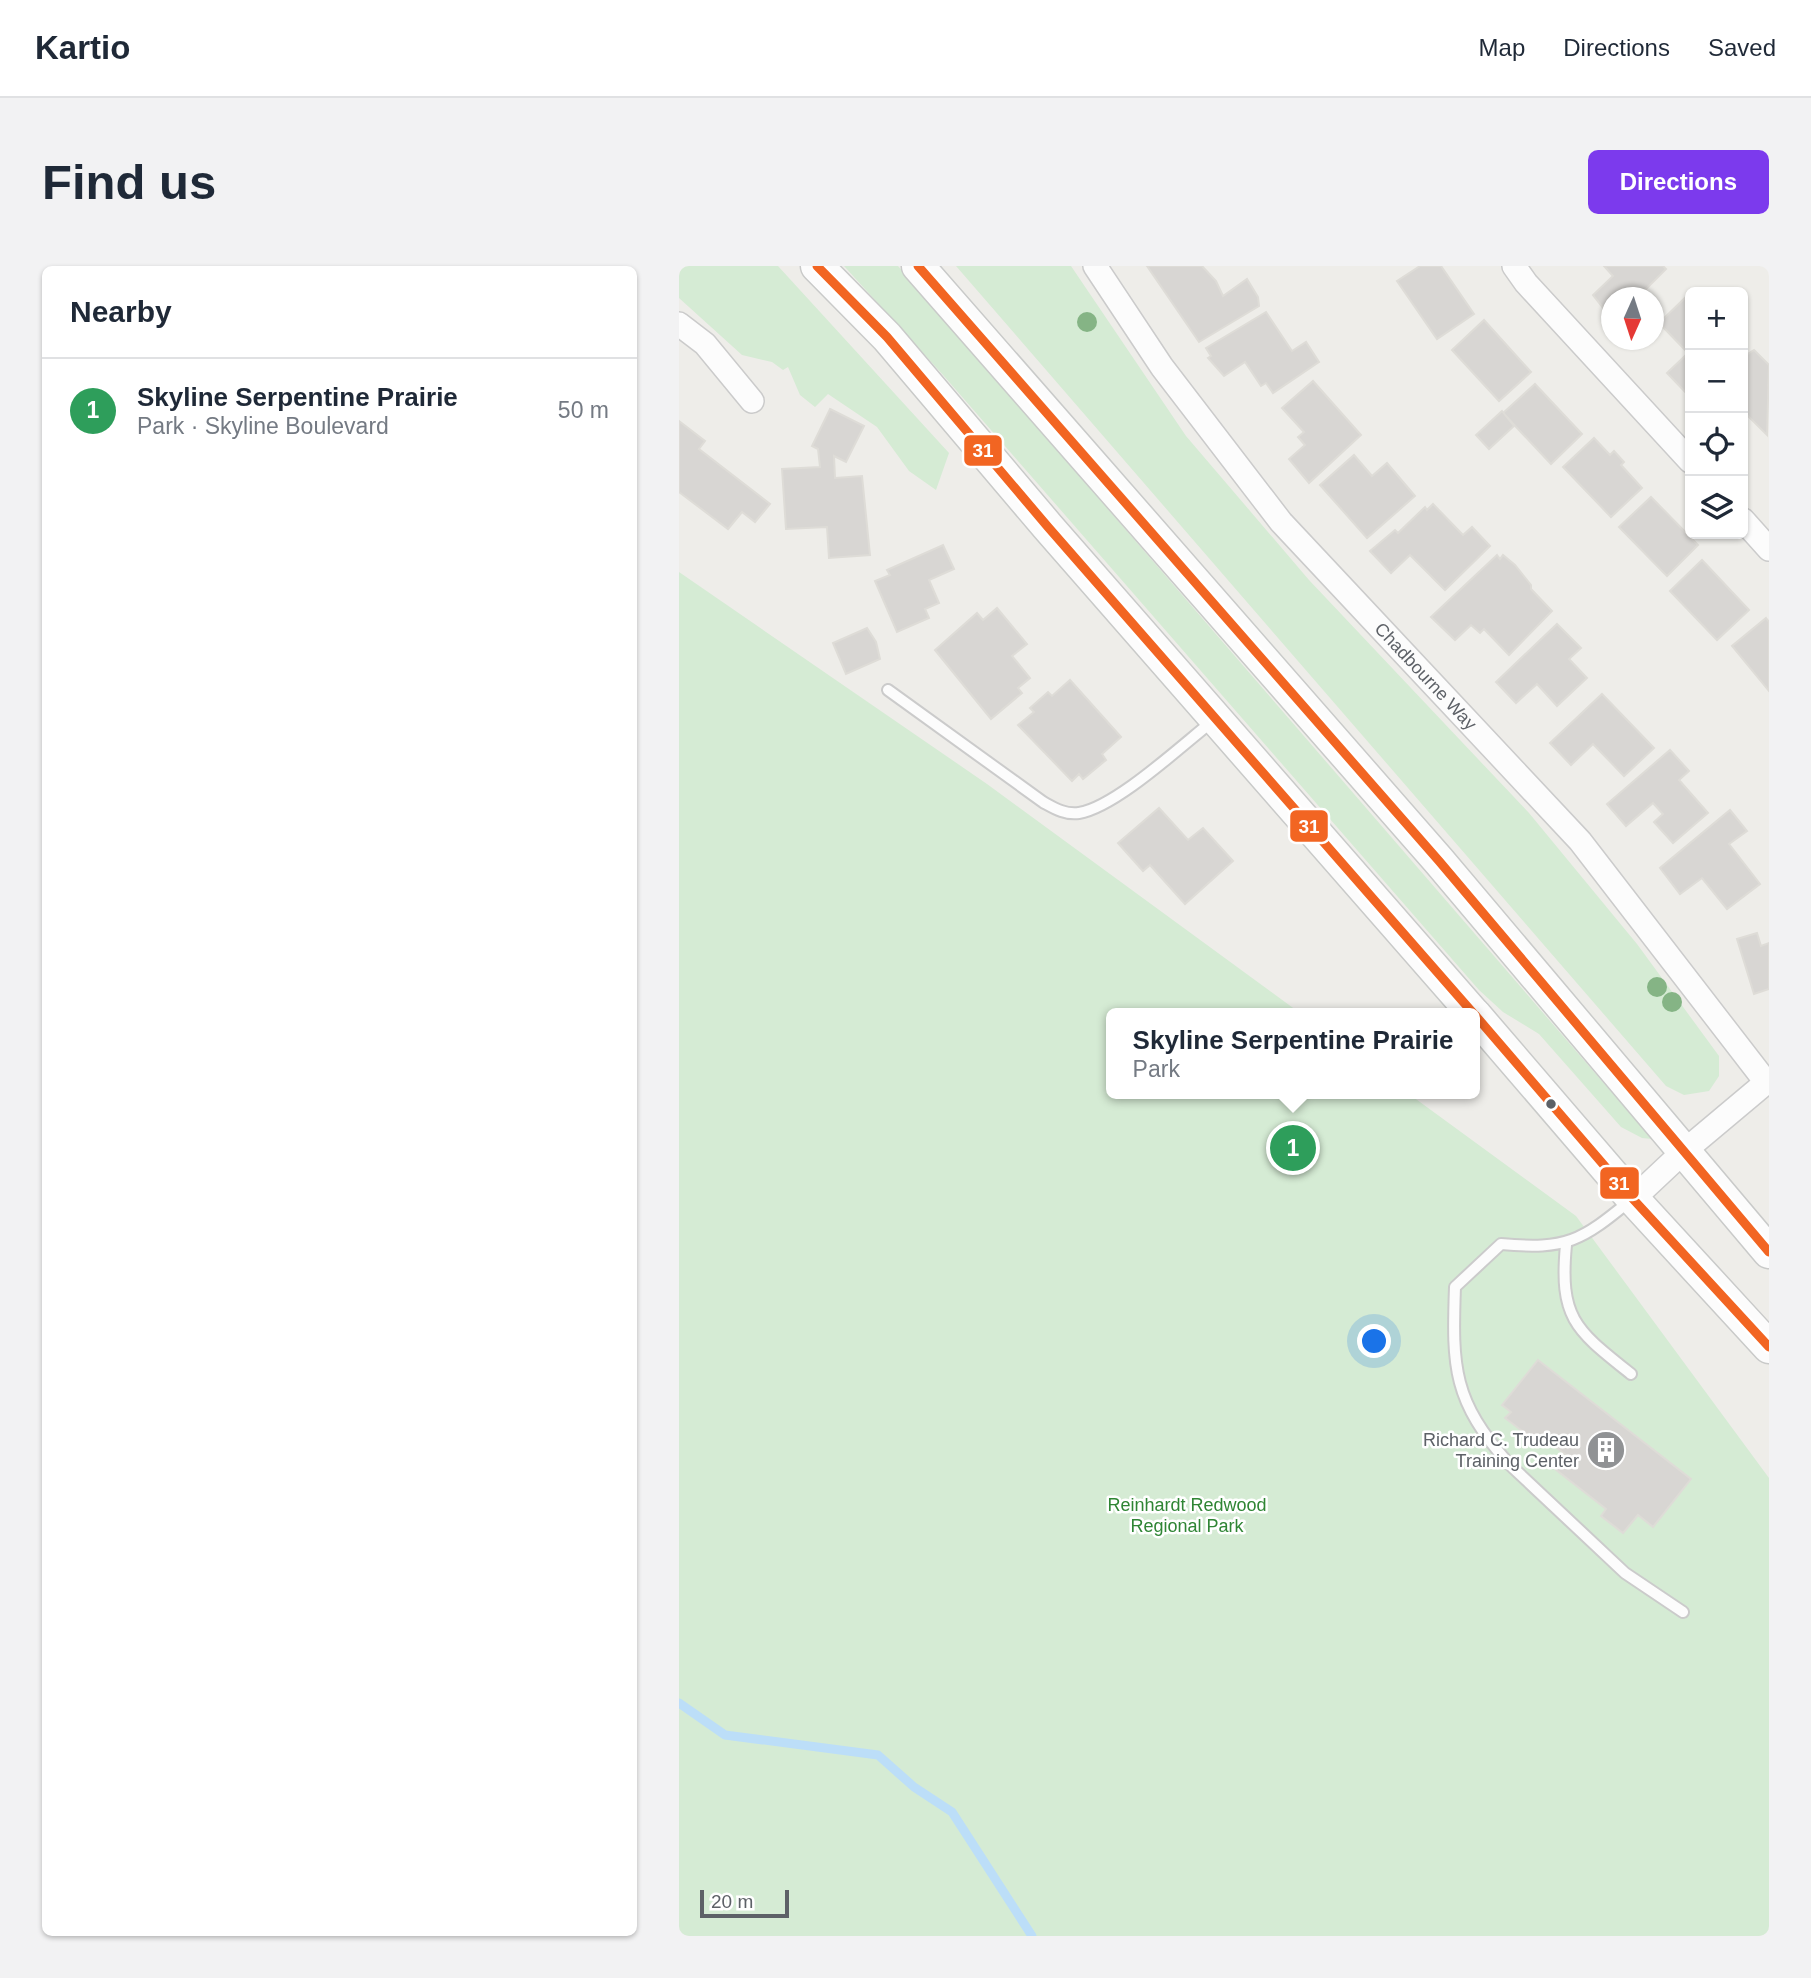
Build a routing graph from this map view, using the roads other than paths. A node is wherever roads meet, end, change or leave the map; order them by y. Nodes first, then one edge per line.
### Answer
1 (817, 266) edge
2 (918, 266) edge
3 (1095, 266) edge
4 (1514, 266) edge
5 (679, 324) edge
6 (752, 401) dead end
7 (1685, 456) edge
8 (1748, 526) edge
9 (1769, 549) edge
10 (888, 690) dead end
11 (1216, 719) junction
12 (1469, 1008) edge
13 (1480, 1021) edge
14 (1767, 1081) edge
15 (1682, 1153) junction
16 (1633, 1199) junction
17 (1566, 1245) junction
18 (1769, 1252) edge
19 (1769, 1347) edge
20 (1630, 1374) dead end
21 (1683, 1612) dead end

1 - 11 main road
2 - 15 main road
3 - 14 street, Chadbourne Way
4 - 7 street
5 - 6 street
8 - 9 street
10 - 11 lane
11 - 12 main road
13 - 16 main road
14 - 15 street
15 - 16 street
15 - 18 main road
16 - 17 lane
16 - 19 main road
17 - 20 lane
17 - 21 lane

